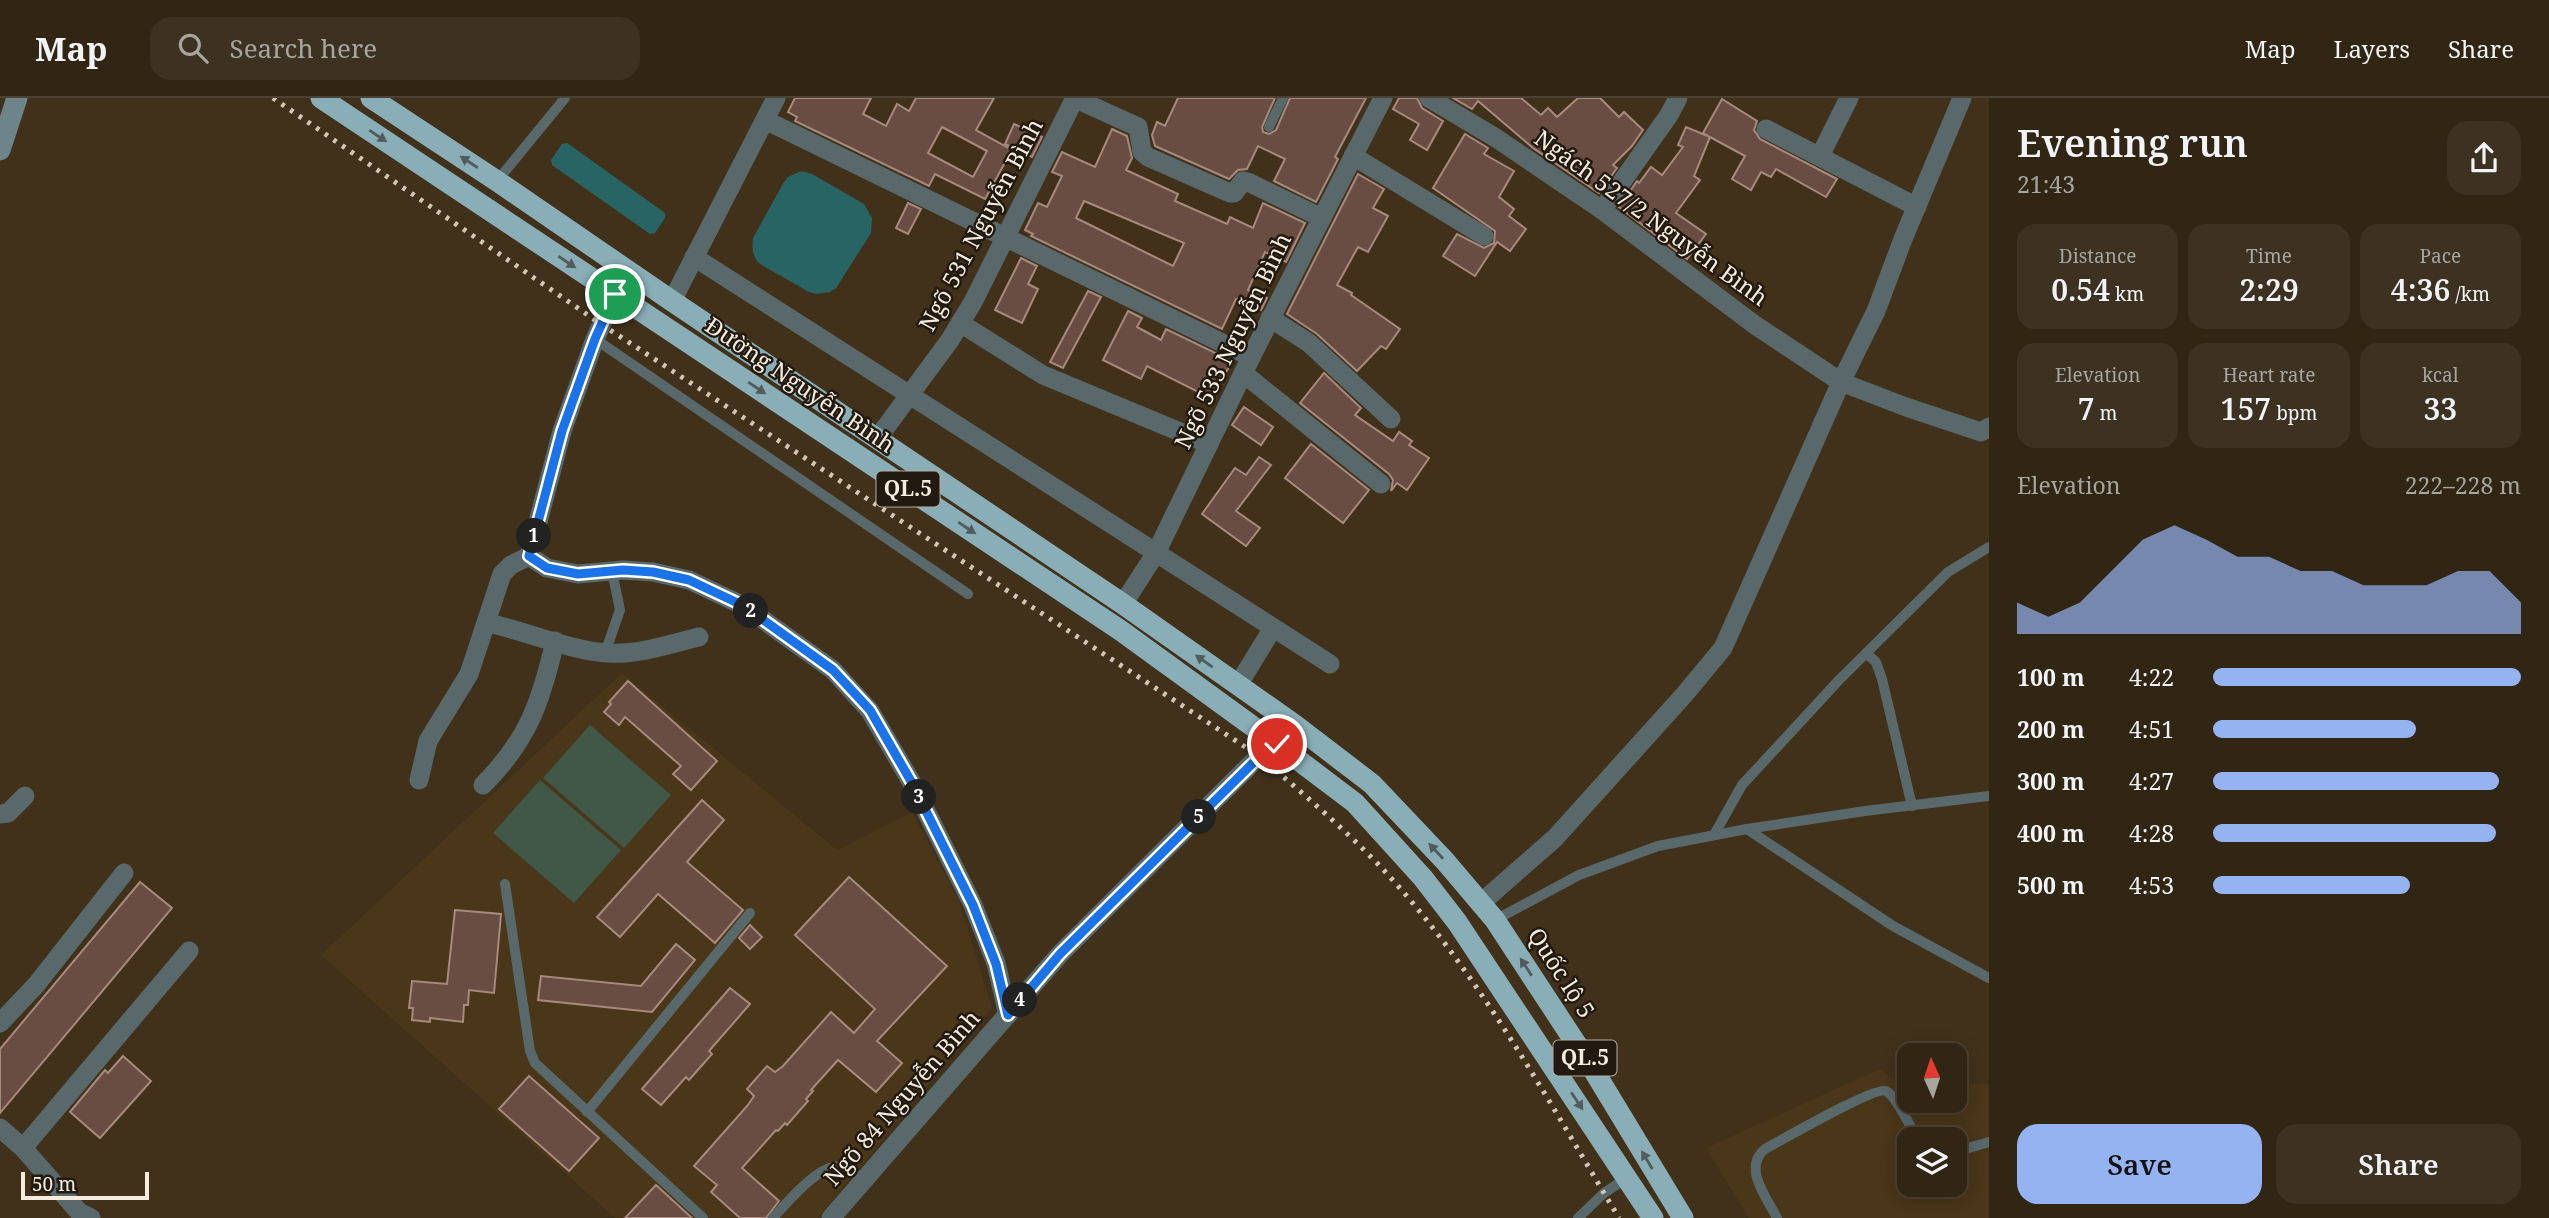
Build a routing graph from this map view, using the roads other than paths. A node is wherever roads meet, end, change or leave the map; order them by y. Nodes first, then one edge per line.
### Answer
1 (4, 98) edge
2 (17, 98) edge
3 (321, 98) edge
4 (370, 98) edge
5 (565, 98) edge
6 (776, 98) edge
7 (1075, 98) edge
8 (1383, 98) edge
9 (1429, 98) edge
10 (1678, 98) edge
11 (1849, 98) edge
12 (1962, 98) edge
13 (1280, 99) edge
14 (0, 110) edge
15 (765, 120) junction
16 (1269, 127) dead end
17 (1766, 128) dead end
18 (0, 150) edge
19 (1353, 156) junction
20 (1820, 156) junction
21 (497, 181) junction
22 (1917, 207) junction
23 (1602, 210) junction
24 (1322, 218) junction
25 (1484, 236) dead end
26 (1006, 238) junction
27 (694, 257) junction
28 (615, 294) junction
29 (671, 302) junction
30 (1270, 318) junction
31 (960, 323) junction
32 (595, 339) junction
33 (1247, 365) junction
34 (1841, 382) junction
35 (908, 394) junction
36 (1391, 419) dead end
37 (1989, 427) edge
38 (877, 439) junction
39 (1209, 444) junction
40 (1381, 484) dead end
41 (1989, 547) edge
42 (1156, 553) junction
43 (529, 556) junction
44 (612, 571) junction
45 (968, 594) dead end
46 (1123, 604) junction
47 (488, 623) junction
48 (1273, 628) junction
49 (699, 637) dead end
50 (555, 641) junction
51 (605, 653) junction
52 (1866, 653) junction
53 (1330, 664) dead end
54 (1238, 685) junction
55 (1277, 744) junction
56 (419, 779) dead end
57 (483, 785) dead end
58 (25, 796) dead end
59 (1989, 796) edge
60 (1912, 806) junction
61 (0, 814) edge
62 (1747, 829) junction
63 (1714, 835) junction
64 (124, 873) dead end
65 (505, 884) dead end
66 (1481, 903) junction
67 (750, 913) dead end
68 (1495, 920) junction
69 (190, 951) dead end
70 (1989, 978) edge
71 (1008, 1015) junction
72 (0, 1023) edge
73 (587, 1112) junction
74 (1909, 1127) edge
75 (0, 1128) edge
76 (1989, 1142) edge
77 (1967, 1148) edge
78 (23, 1149) junction
79 (1628, 1178) junction
80 (862, 1182) junction
81 (81, 1216) edge
82 (703, 1218) edge
83 (773, 1218) edge
84 (831, 1218) edge
85 (1578, 1218) edge
86 (1653, 1218) edge
87 (1683, 1218) edge
88 (1777, 1218) edge

1 - 14 main road
2 - 18 main road
3 -> 28 highway, Đường Nguyễn Bình / QL.5
21 -> 4 highway, Đường Nguyễn Bình / QL.5
5 - 21 lane
6 - 15 street
7 - 24 street
7 - 26 street, Ngõ 531 Nguyễn Bình
8 - 19 street, Ngõ 533 Nguyễn Bình
9 - 23 street, Ngách 527/2 Nguyễn Bình
10 - 23 street
11 - 20 street
12 - 22 street
13 - 16 lane
15 - 26 street
15 - 27 street
17 - 20 street
19 - 24 street, Ngõ 533 Nguyễn Bình
19 - 25 street
20 - 22 street
21 - 29 highway, Đường Nguyễn Bình / QL.5
22 - 34 street
23 - 34 street, Ngách 527/2 Nguyễn Bình
24 - 30 street, Ngõ 533 Nguyễn Bình
26 - 31 street, Ngõ 531 Nguyễn Bình
26 - 33 street
27 - 29 street
27 - 35 street
28 - 32 street
28 -> 55 highway, Đường Nguyễn Bình / QL.5
29 - 38 highway, Đường Nguyễn Bình / QL.5
30 - 33 street, Ngõ 533 Nguyễn Bình
30 - 36 street
31 - 35 street, Ngõ 531 Nguyễn Bình
31 - 39 street
32 - 43 street
32 - 45 lane
33 - 39 street, Ngõ 533 Nguyễn Bình
33 - 40 street
34 - 37 street, Ngách 527/2 Nguyễn Bình
34 - 66 street
35 - 38 street, Ngõ 531 Nguyễn Bình
35 - 42 street
38 - 46 highway, Đường Nguyễn Bình / QL.5
39 - 42 street, Ngõ 533 Nguyễn Bình
41 - 52 lane
42 - 46 street, Ngõ 533 Nguyễn Bình
42 - 48 street
43 - 44 street
43 - 47 street
44 - 51 lane
44 - 71 street
54 -> 46 highway, Đường Nguyễn Bình / QL.5
47 - 50 street
47 - 56 street
48 - 53 street
48 - 54 street
49 - 51 street
50 - 51 street
50 - 57 street
52 - 60 lane
52 - 63 lane
66 -> 54 highway, Đường Nguyễn Bình / QL.5
55 - 71 street, Ngõ 84 Nguyễn Bình
55 -> 79 highway, Đường Nguyễn Bình / QL.5
58 - 61 street
59 - 60 lane
60 - 62 lane
62 - 63 lane
62 - 70 lane
63 - 68 lane
64 - 72 street
65 - 73 lane
66 - 68 highway, Quốc lộ 5 / QL.5
67 - 73 lane
87 -> 68 highway, Quốc lộ 5 / QL.5
69 - 78 street
71 - 80 street, Ngõ 84 Nguyễn Bình
73 - 82 lane
74 - 88 lane
75 - 78 street
76 - 77 lane
78 - 81 street
79 - 85 lane
79 - 86 highway, QL.5
80 - 83 lane
80 - 84 street, Ngõ 84 Nguyễn Bình

